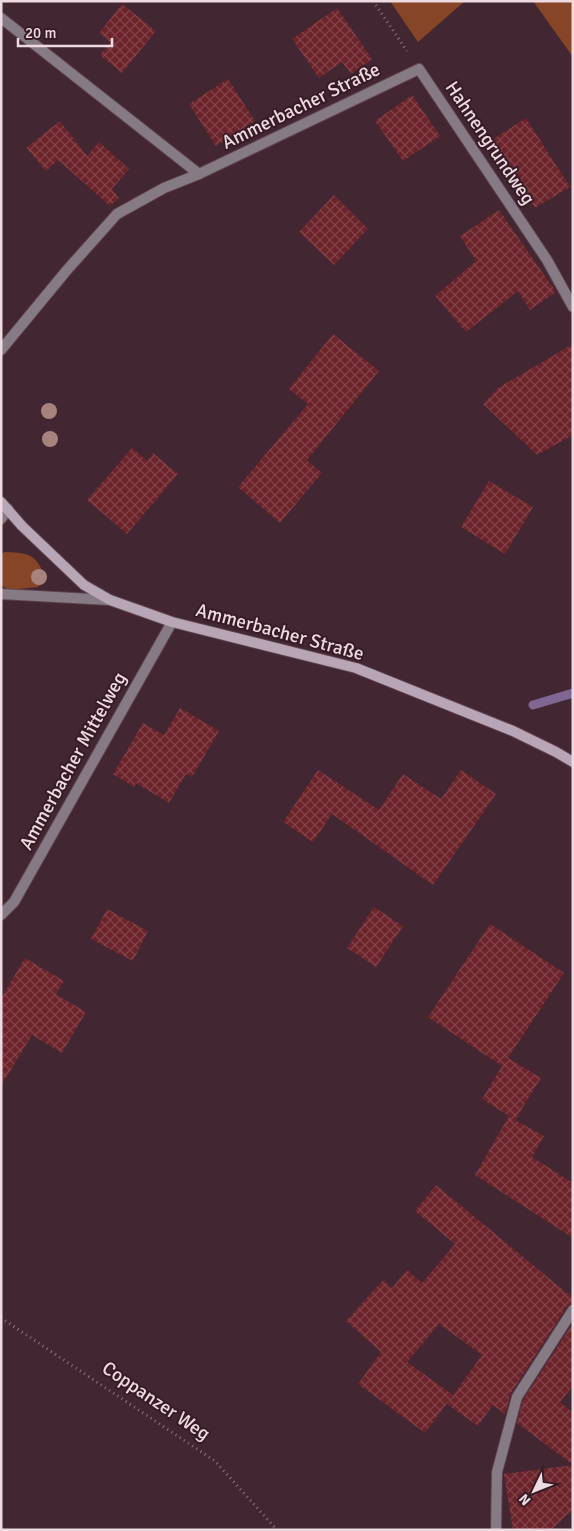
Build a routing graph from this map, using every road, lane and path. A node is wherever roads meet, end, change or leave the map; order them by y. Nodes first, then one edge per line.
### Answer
1 (373, 1) edge
2 (1, 18) edge
3 (419, 68) junction
4 (198, 174) junction
5 (573, 307) edge
6 (1, 350) edge
7 (5, 506) edge
8 (1, 519) edge
9 (1, 594) edge
10 (110, 600) junction
11 (172, 622) junction
12 (573, 762) edge
13 (1, 915) edge
14 (573, 1310) edge
15 (1, 1318) edge
16 (277, 1530) edge
17 (496, 1530) edge

1 - 3 path
2 - 4 street
3 - 4 street, Ammerbacher Straße
3 - 5 street, Hahnengrundweg
4 - 6 street, Ammerbacher Straße
7 - 8 street
7 - 10 main road, Ammerbacher Straße
9 - 10 street
10 - 11 main road, Ammerbacher Straße
11 - 12 main road, Ammerbacher Straße
11 - 13 street, Ammerbacher Mittelweg
14 - 17 street
15 - 16 path, Coppanzer Weg

